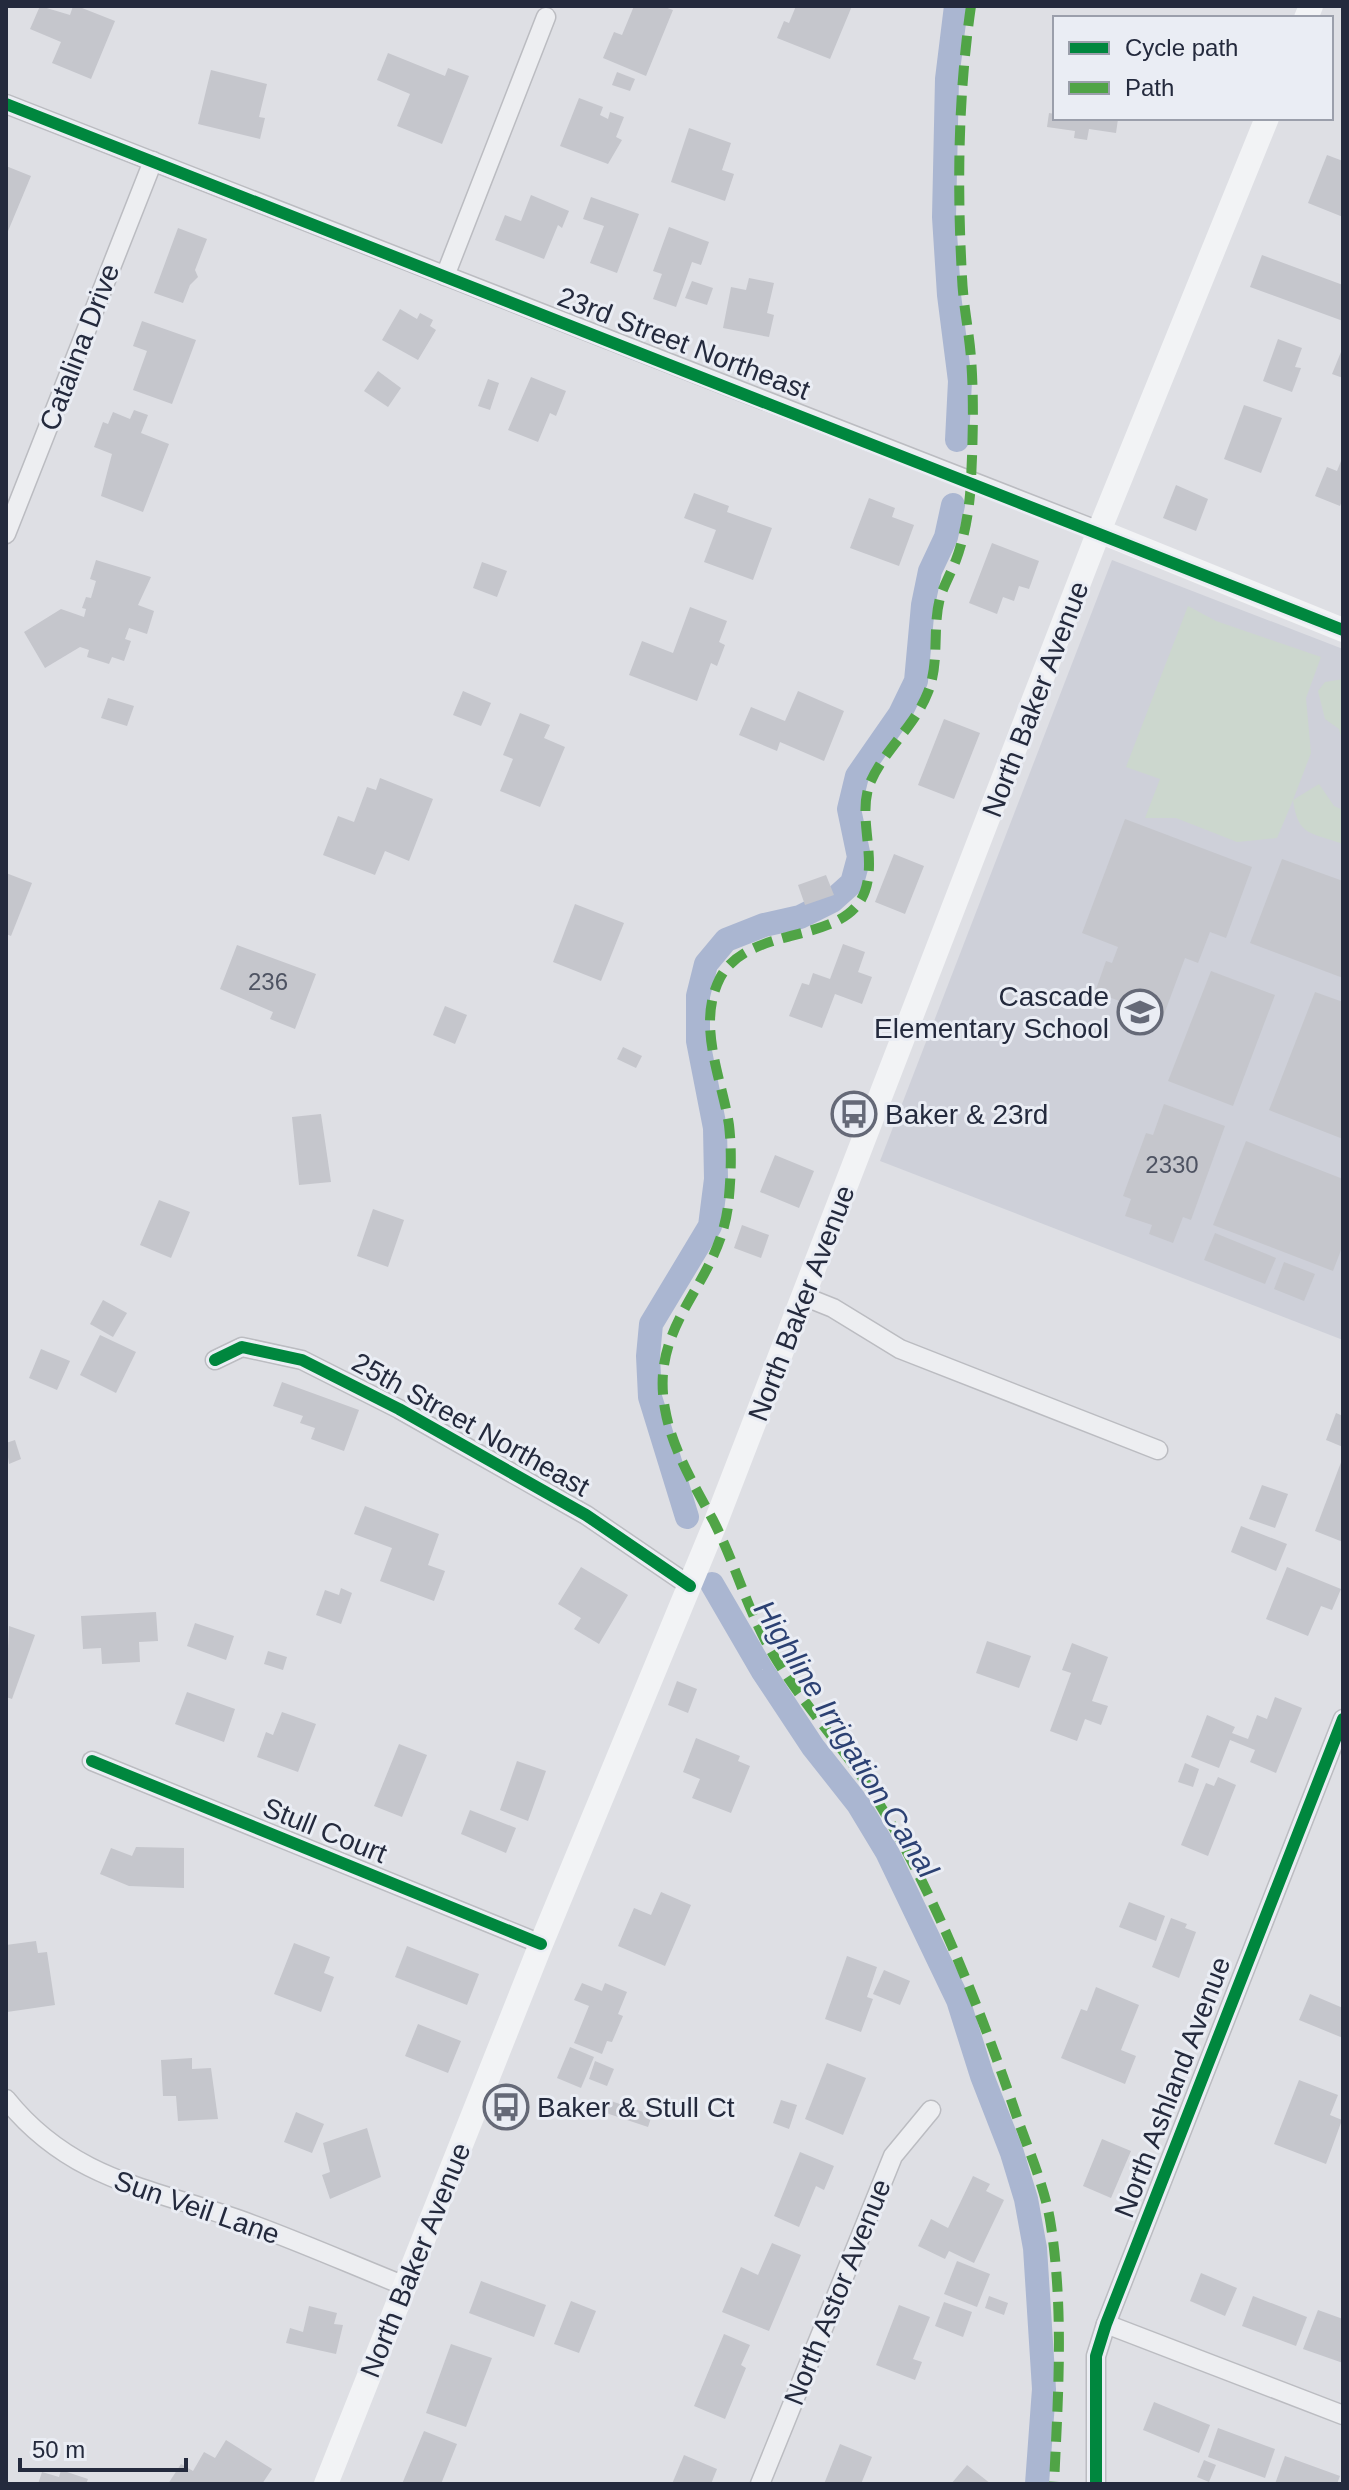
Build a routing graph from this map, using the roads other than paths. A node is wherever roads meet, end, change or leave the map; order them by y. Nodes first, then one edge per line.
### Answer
1 (546, 17) dead end
2 (6, 104) edge
3 (1266, 120) edge
4 (153, 161) junction
5 (445, 276) junction
6 (1099, 531) junction
7 (6, 534) edge
8 (1343, 630) edge
9 (803, 1296) junction
10 (215, 1360) dead end
11 (1158, 1450) dead end
12 (690, 1586) junction
13 (1343, 1719) edge
14 (92, 1761) dead end
15 (541, 1944) junction
16 (6, 2099) edge
17 (931, 2110) dead end
18 (405, 2286) junction
19 (1106, 2324) junction
20 (1343, 2415) edge
21 (326, 2484) edge
22 (760, 2484) edge
23 (1096, 2484) edge

1 - 5 street
2 - 4 street, 23rd Street Northeast
3 - 6 main road, North Baker Avenue
4 - 5 street, 23rd Street Northeast
4 - 7 street, Catalina Drive
5 - 6 street, 23rd Street Northeast
6 - 8 main road, 23rd Street Northeast
6 - 9 main road, North Baker Avenue
9 - 11 street
9 - 12 main road, North Baker Avenue
10 - 12 street, 25th Street Northeast
12 - 15 main road, North Baker Avenue
13 - 19 street, North Ashland Avenue
14 - 15 street, Stull Court
15 - 18 main road, North Baker Avenue
16 - 18 street, Sun Veil Lane
17 - 22 street, North Astor Avenue
18 - 21 main road, North Baker Avenue
19 - 20 street
19 - 23 street, North Ashland Avenue

